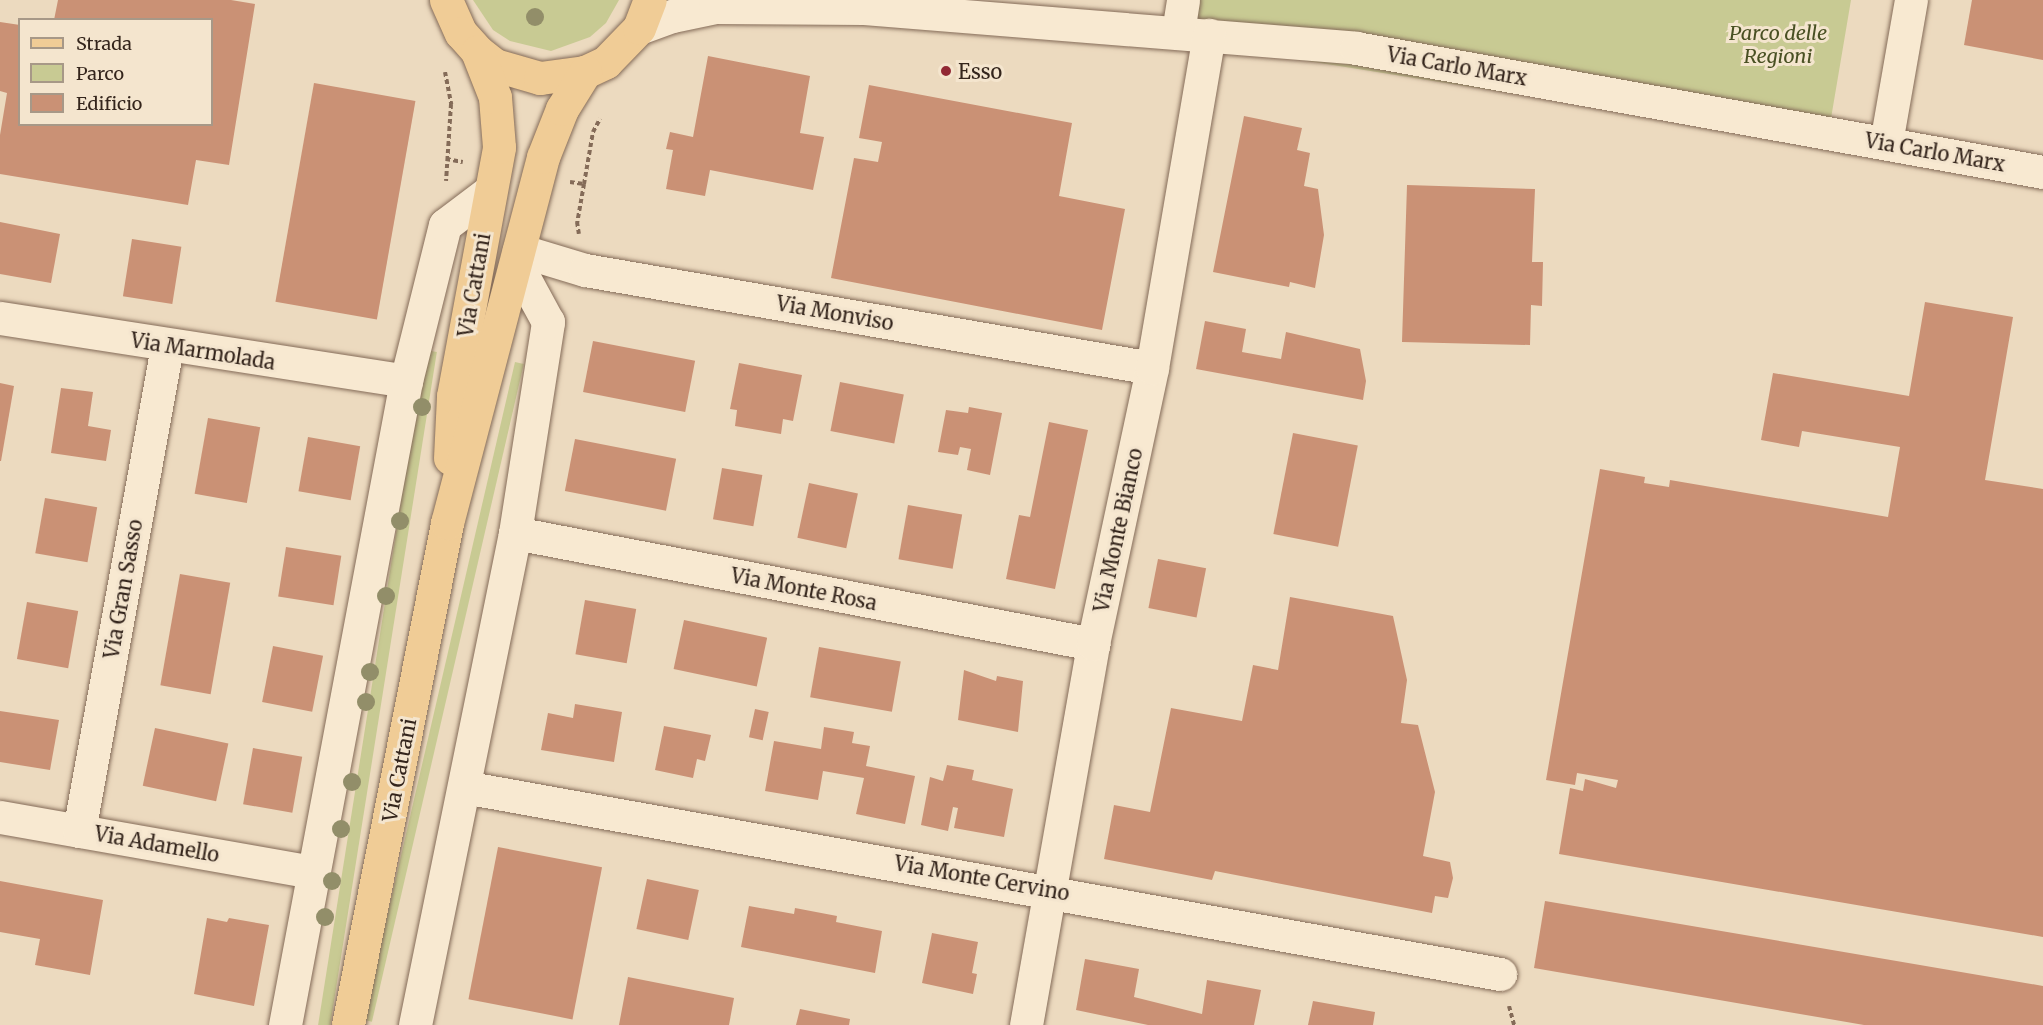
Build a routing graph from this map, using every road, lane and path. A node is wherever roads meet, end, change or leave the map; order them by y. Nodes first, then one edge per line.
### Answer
1 (446, 0) edge
2 (831, 0) edge
3 (1183, 0) edge
4 (1911, 0) edge
5 (864, 8) junction
6 (644, 14) edge
7 (1194, 33) junction
8 (477, 51) junction
9 (442, 64) dead end
10 (585, 72) junction
11 (602, 113) dead end
12 (1886, 143) junction
13 (2043, 171) edge
14 (562, 180) dead end
15 (584, 184) junction
16 (490, 191) junction
17 (445, 225) junction
18 (517, 256) junction
19 (585, 270) junction
20 (0, 318) edge
21 (167, 346) junction
22 (1152, 368) junction
23 (406, 381) junction
24 (447, 522) junction
25 (515, 533) junction
26 (1094, 644) junction
27 (464, 787) junction
28 (0, 817) edge
29 (79, 831) junction
30 (313, 872) junction
31 (1049, 890) junction
32 (1500, 974) dead end
33 (350, 1022) edge
34 (285, 1025) edge
35 (415, 1025) edge
36 (1026, 1025) edge

1 - 8 main road, Via Carlo Marx
2 - 5 street, Via Carlo Marx
3 - 7 street, Via Monte Bianco
4 - 12 street
5 - 6 street, Via Carlo Marx
5 - 7 street, Via Carlo Marx
6 - 10 main road, Via Carlo Marx
7 - 12 street, Via Carlo Marx
7 - 22 street, Via Monte Bianco
8 - 10 main road, Via Carlo Marx
8 - 16 main road, Via Cattani
9 - 17 path
10 - 18 main road, Via Cattani
11 - 15 path
12 - 13 street, Via Carlo Marx
14 - 15 path
15 - 19 path
16 - 17 street
16 - 24 main road, Via Cattani
17 - 23 street
18 - 19 street, Via Monviso
18 - 24 main road, Via Cattani
18 - 25 street
19 - 22 street, Via Monviso
20 - 21 street, Via Marmolada
21 - 23 street, Via Marmolada
21 - 29 street, Via Gran Sasso
22 - 26 street, Via Monte Bianco
23 - 30 street
24 - 33 main road, Via Cattani
25 - 26 street, Via Monte Rosa
25 - 27 street
26 - 31 street, Via Monte Bianco
27 - 31 street, Via Monte Cervino
27 - 35 street
28 - 29 street, Via Adamello
29 - 30 street, Via Adamello
30 - 34 street
31 - 32 street, Via Monte Cervino
31 - 36 street, Via Monte Bianco

